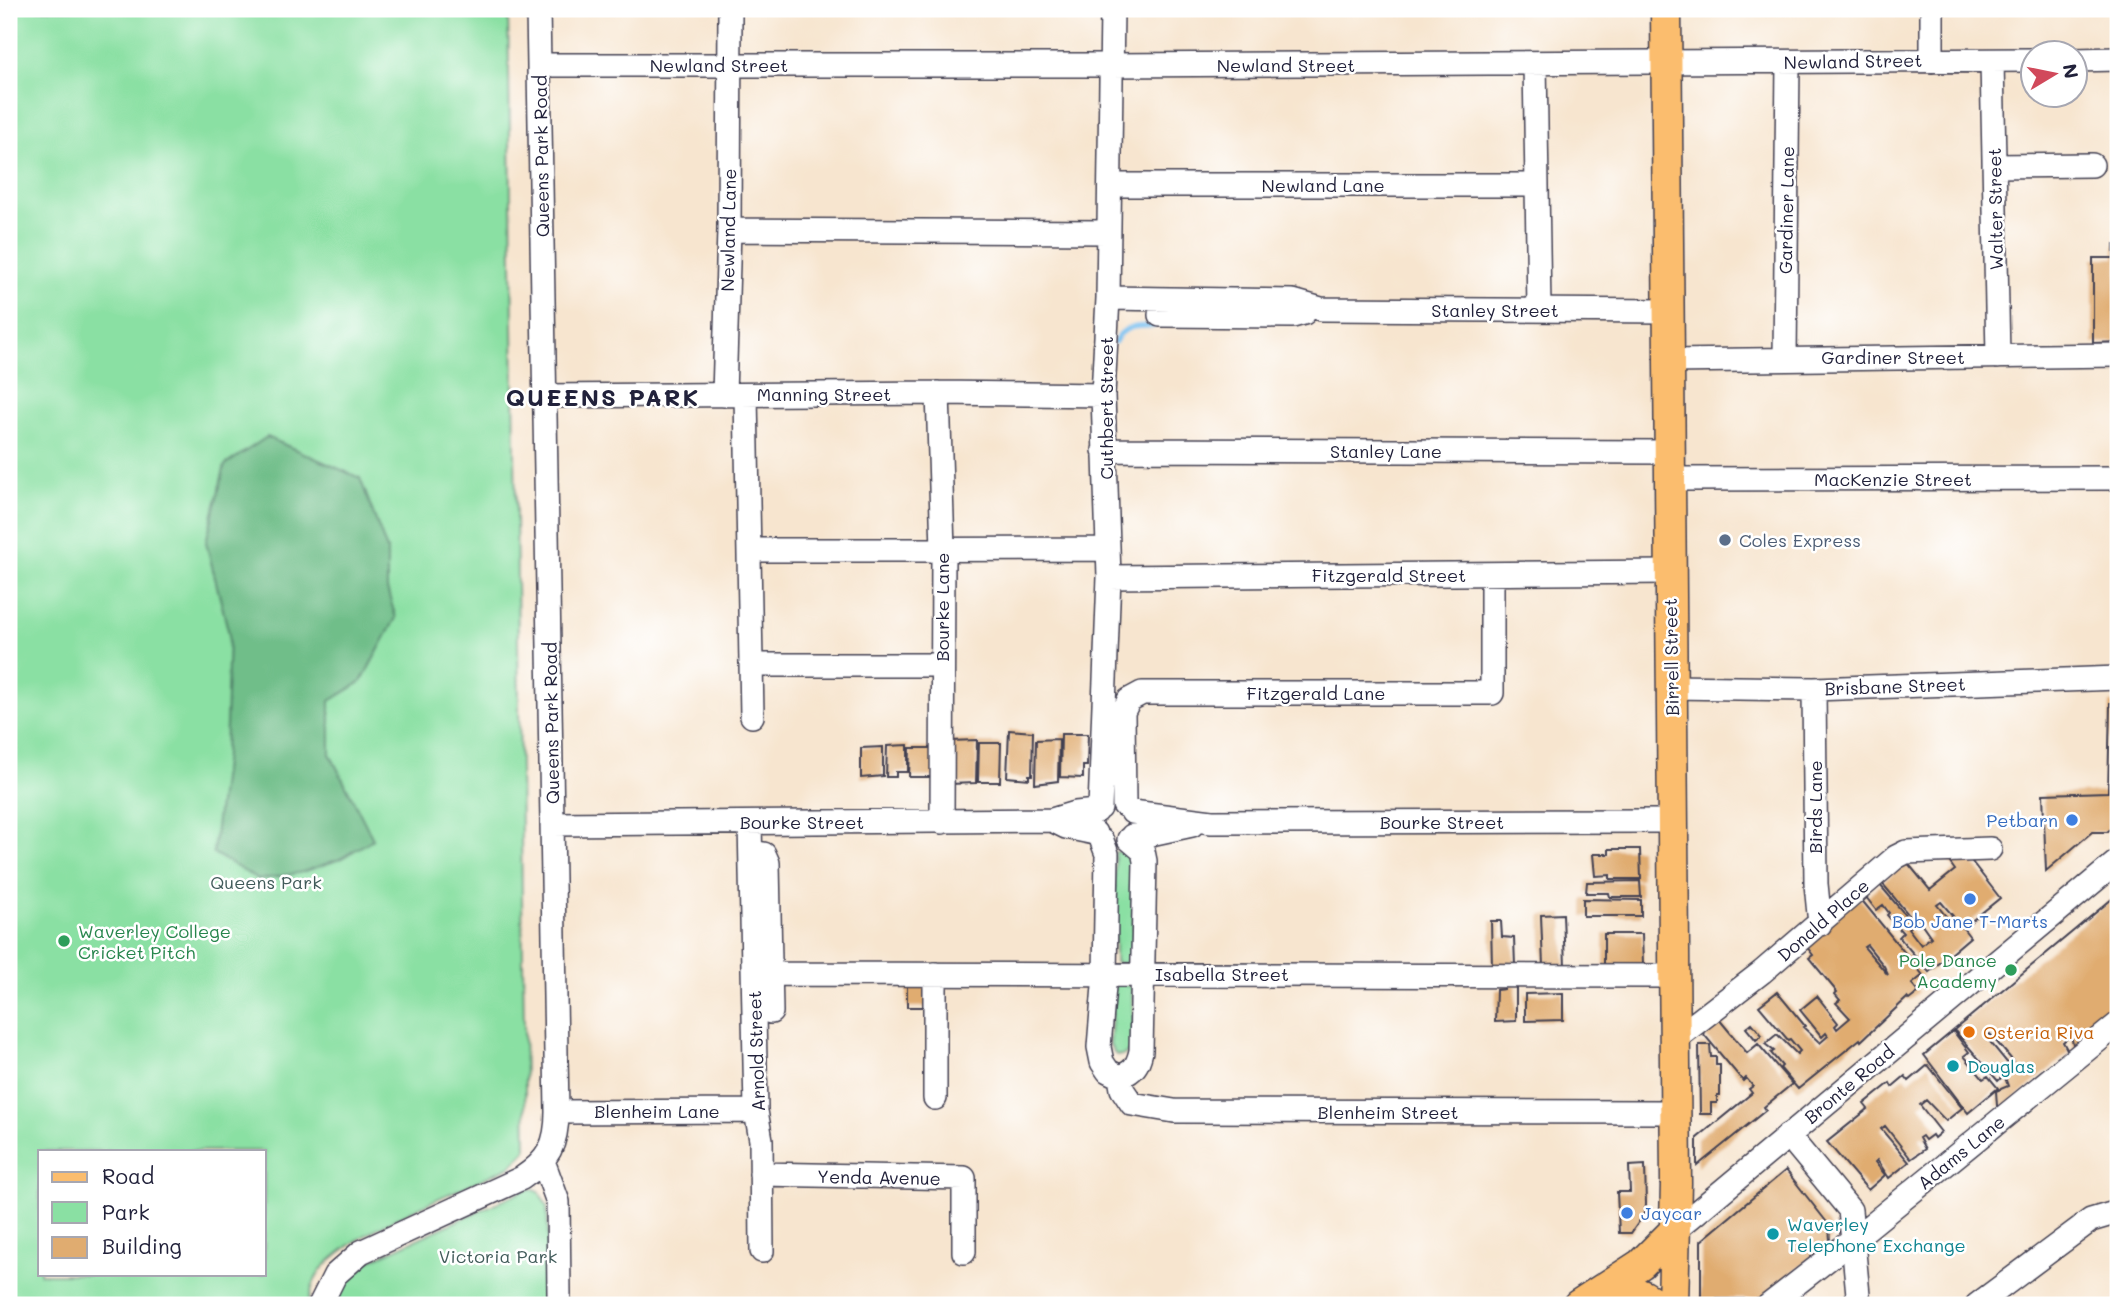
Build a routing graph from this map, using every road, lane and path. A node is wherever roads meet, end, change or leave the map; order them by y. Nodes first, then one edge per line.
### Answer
1 (538, 9) edge
2 (730, 9) edge
3 (1112, 9) edge
4 (1666, 9) edge
5 (1932, 9) edge
6 (2018, 60) edge
7 (2088, 60) edge
8 (2118, 60) edge
9 (1933, 61) junction
10 (1992, 61) junction
11 (1788, 62) junction
12 (1667, 63) junction
13 (1535, 64) junction
14 (540, 65) junction
15 (729, 65) junction
16 (1111, 65) junction
17 (2092, 165) dead end
18 (1994, 166) junction
19 (1110, 185) junction
20 (1535, 185) junction
21 (729, 230) junction
22 (1109, 232) junction
23 (1108, 298) junction
24 (1321, 309) junction
25 (1539, 309) junction
26 (1669, 311) junction
27 (1160, 315) dead end
28 (2118, 355) edge
29 (1998, 357) junction
30 (1785, 358) junction
31 (1669, 361) junction
32 (938, 393) junction
33 (735, 395) junction
34 (544, 396) junction
35 (1103, 396) junction
36 (1104, 450) junction
37 (1668, 466) junction
38 (2118, 478) edge
39 (943, 549) junction
40 (1108, 549) junction
41 (749, 550) junction
42 (1670, 572) junction
43 (1492, 574) junction
44 (1109, 577) junction
45 (752, 665) junction
46 (942, 665) junction
47 (2118, 678) edge
48 (1671, 687) junction
49 (1814, 689) junction
50 (752, 716) dead end
51 (1128, 808) junction
52 (943, 821) junction
53 (1672, 821) junction
54 (1212, 822) junction
55 (750, 823) junction
56 (1098, 823) junction
57 (553, 824) junction
58 (1131, 838) junction
59 (1990, 849) dead end
60 (751, 852) junction
61 (2118, 861) edge
62 (1819, 924) junction
63 (770, 974) junction
64 (935, 974) junction
65 (1105, 974) junction
66 (1143, 974) junction
67 (1674, 976) junction
68 (771, 1013) dead end
69 (2118, 1024) edge
70 (1674, 1040) junction
71 (1121, 1077) junction
72 (934, 1097) dead end
73 (756, 1111) junction
74 (557, 1112) junction
75 (1674, 1112) junction
76 (1788, 1135) junction
77 (543, 1161) junction
78 (761, 1174) junction
79 (2118, 1212) edge
80 (1673, 1232) junction
81 (1854, 1239) junction
82 (762, 1251) dead end
83 (964, 1252) dead end
84 (559, 1295) dead end
85 (1588, 1299) edge
86 (320, 1305) edge
87 (1656, 1305) edge
88 (1673, 1305) edge
89 (1769, 1305) edge
90 (1859, 1305) edge
91 (1977, 1305) edge

1 - 14 street, Queens Park Road
2 - 15 street, Newland Lane
3 - 16 street, Cuthbert Street
4 - 12 main road, Birrell Street
5 - 9 street
6 - 10 street, Newland Street
7 - 8 street
9 - 10 street, Newland Street
9 - 11 street, Newland Street
10 - 18 street, Walter Street
11 - 12 street, Newland Street
11 - 30 street, Gardiner Lane
12 - 13 street, Newland Street
12 - 26 main road, Birrell Street
13 - 16 street, Newland Street
13 - 20 street
14 - 15 street, Newland Street
14 - 34 street, Queens Park Road
15 - 16 street, Newland Street
15 - 21 street, Newland Lane
16 - 19 street, Cuthbert Street
17 - 18 street
18 - 29 street, Walter Street
19 - 20 street, Newland Lane
19 - 22 street, Cuthbert Street
20 - 25 street
21 - 22 street
21 - 33 street, Newland Lane
22 - 23 street, Cuthbert Street
23 - 24 street, Stanley Street
23 - 35 street, Cuthbert Street
24 - 25 street, Stanley Street
24 - 27 street, Stanley Street
25 - 26 street, Stanley Street
26 - 31 main road, Birrell Street
28 - 29 street, Gardiner Street
29 - 30 street, Gardiner Street
30 - 31 street, Gardiner Street
31 - 37 main road, Birrell Street
32 - 33 street, Manning Street
32 - 35 street, Manning Street
32 - 39 street, Bourke Lane
33 - 34 street, Manning Street
33 - 41 street
34 - 57 street, Queens Park Road
35 - 36 street, Cuthbert Street
36 - 37 street, Stanley Lane
36 - 40 street, Cuthbert Street
37 - 38 street, MacKenzie Street
37 - 42 main road, Birrell Street
39 - 40 street
39 - 41 street
39 - 46 street, Bourke Lane
40 - 44 street, Cuthbert Street
41 - 45 street
42 - 43 street, Fitzgerald Street
42 - 48 main road, Birrell Street
43 - 44 street, Fitzgerald Street
43 - 51 street, Fitzgerald Lane
44 - 56 street, Cuthbert Street
45 - 46 street
45 - 50 street
46 - 52 street, Bourke Lane
47 - 49 street, Brisbane Street
48 - 49 street, Brisbane Street
48 - 53 main road, Birrell Street
49 - 62 street, Birds Lane
51 - 54 street, Bourke Street
51 - 56 street
51 - 58 street
52 - 55 street, Bourke Street
52 - 56 street, Bourke Street
53 - 54 street, Bourke Street
53 - 67 main road, Birrell Street
54 - 58 street, Bourke Street
55 - 57 street, Bourke Street
55 - 60 street, Arnold Street
56 - 58 street
56 - 65 street, Cuthbert Street
57 - 74 street, Queens Park Road
58 - 66 street
59 - 62 street, Donald Place
60 - 63 street, Arnold Street
60 - 73 street, Arnold Street
61 - 76 street, Bronte Road
62 - 70 street, Donald Place
63 - 64 street, Isabella Street
63 - 68 street, Arnold Street
64 - 65 street, Isabella Street
64 - 72 street
65 - 66 street, Isabella Street
65 - 71 street, Cuthbert Street
66 - 67 street, Isabella Street
66 - 71 street
67 - 70 main road, Birrell Street
69 - 81 street, Adams Lane
70 - 75 main road, Birrell Street
71 - 75 street, Blenheim Street
73 - 74 street, Blenheim Lane
73 - 78 street, Arnold Street
74 - 77 street, Queens Park Road
75 - 80 main road, Birrell Street
76 - 80 street, Bronte Road
76 - 81 street
77 - 84 street
77 - 86 street
78 - 82 street, Arnold Street
78 - 83 street, Yenda Avenue
79 - 91 street
80 - 85 main road, Bronte Road
80 - 88 main road, Birrell Street
81 - 89 street, Adams Lane
81 - 90 street
85 - 87 main road

